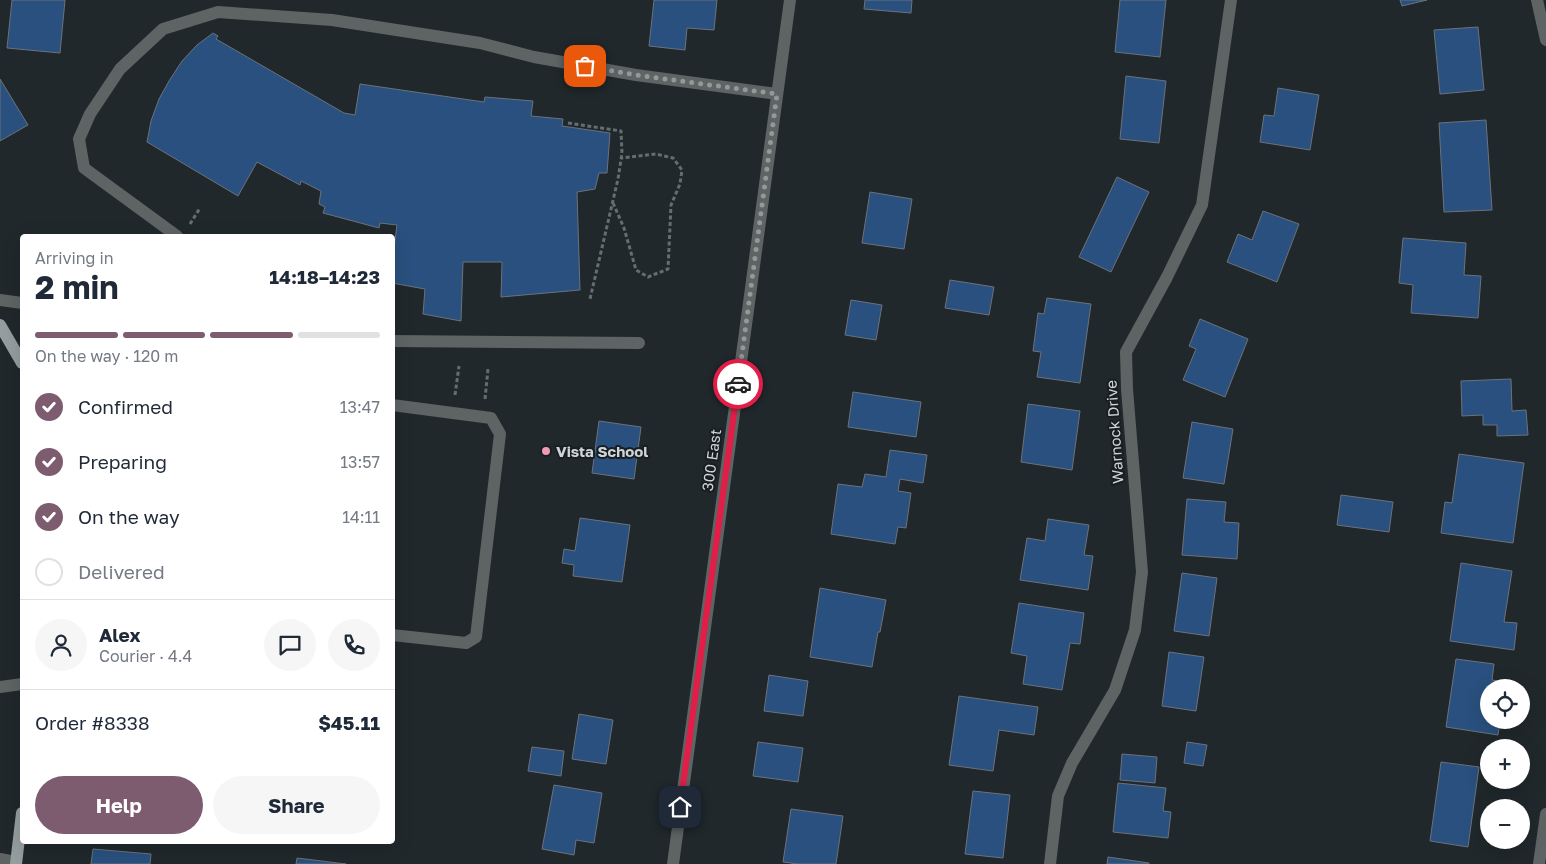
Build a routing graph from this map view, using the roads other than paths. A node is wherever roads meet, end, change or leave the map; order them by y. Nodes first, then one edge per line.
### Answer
1 (790, 0) edge
2 (1230, 0) edge
3 (1538, 0) edge
4 (1546, 40) edge
5 (777, 94) junction
6 (174, 234) edge
7 (0, 300) edge
8 (20, 303) edge
9 (0, 325) edge
10 (395, 341) edge
11 (638, 343) dead end
12 (20, 360) edge
13 (395, 405) edge
14 (395, 635) edge
15 (20, 684) edge
16 (0, 688) edge
17 (1546, 814) edge
18 (20, 830) edge
19 (0, 859) edge
20 (16, 863) edge
21 (673, 864) edge
22 (1050, 864) edge
23 (1539, 864) edge

1 - 5 street, 300 East
2 - 22 street, Warnock Drive
3 - 4 street
5 - 6 street
5 - 21 street, 300 East
7 - 8 street
9 - 12 main road
10 - 11 street
13 - 14 street
15 - 16 street
17 - 23 street
18 - 20 main road
19 - 20 street

